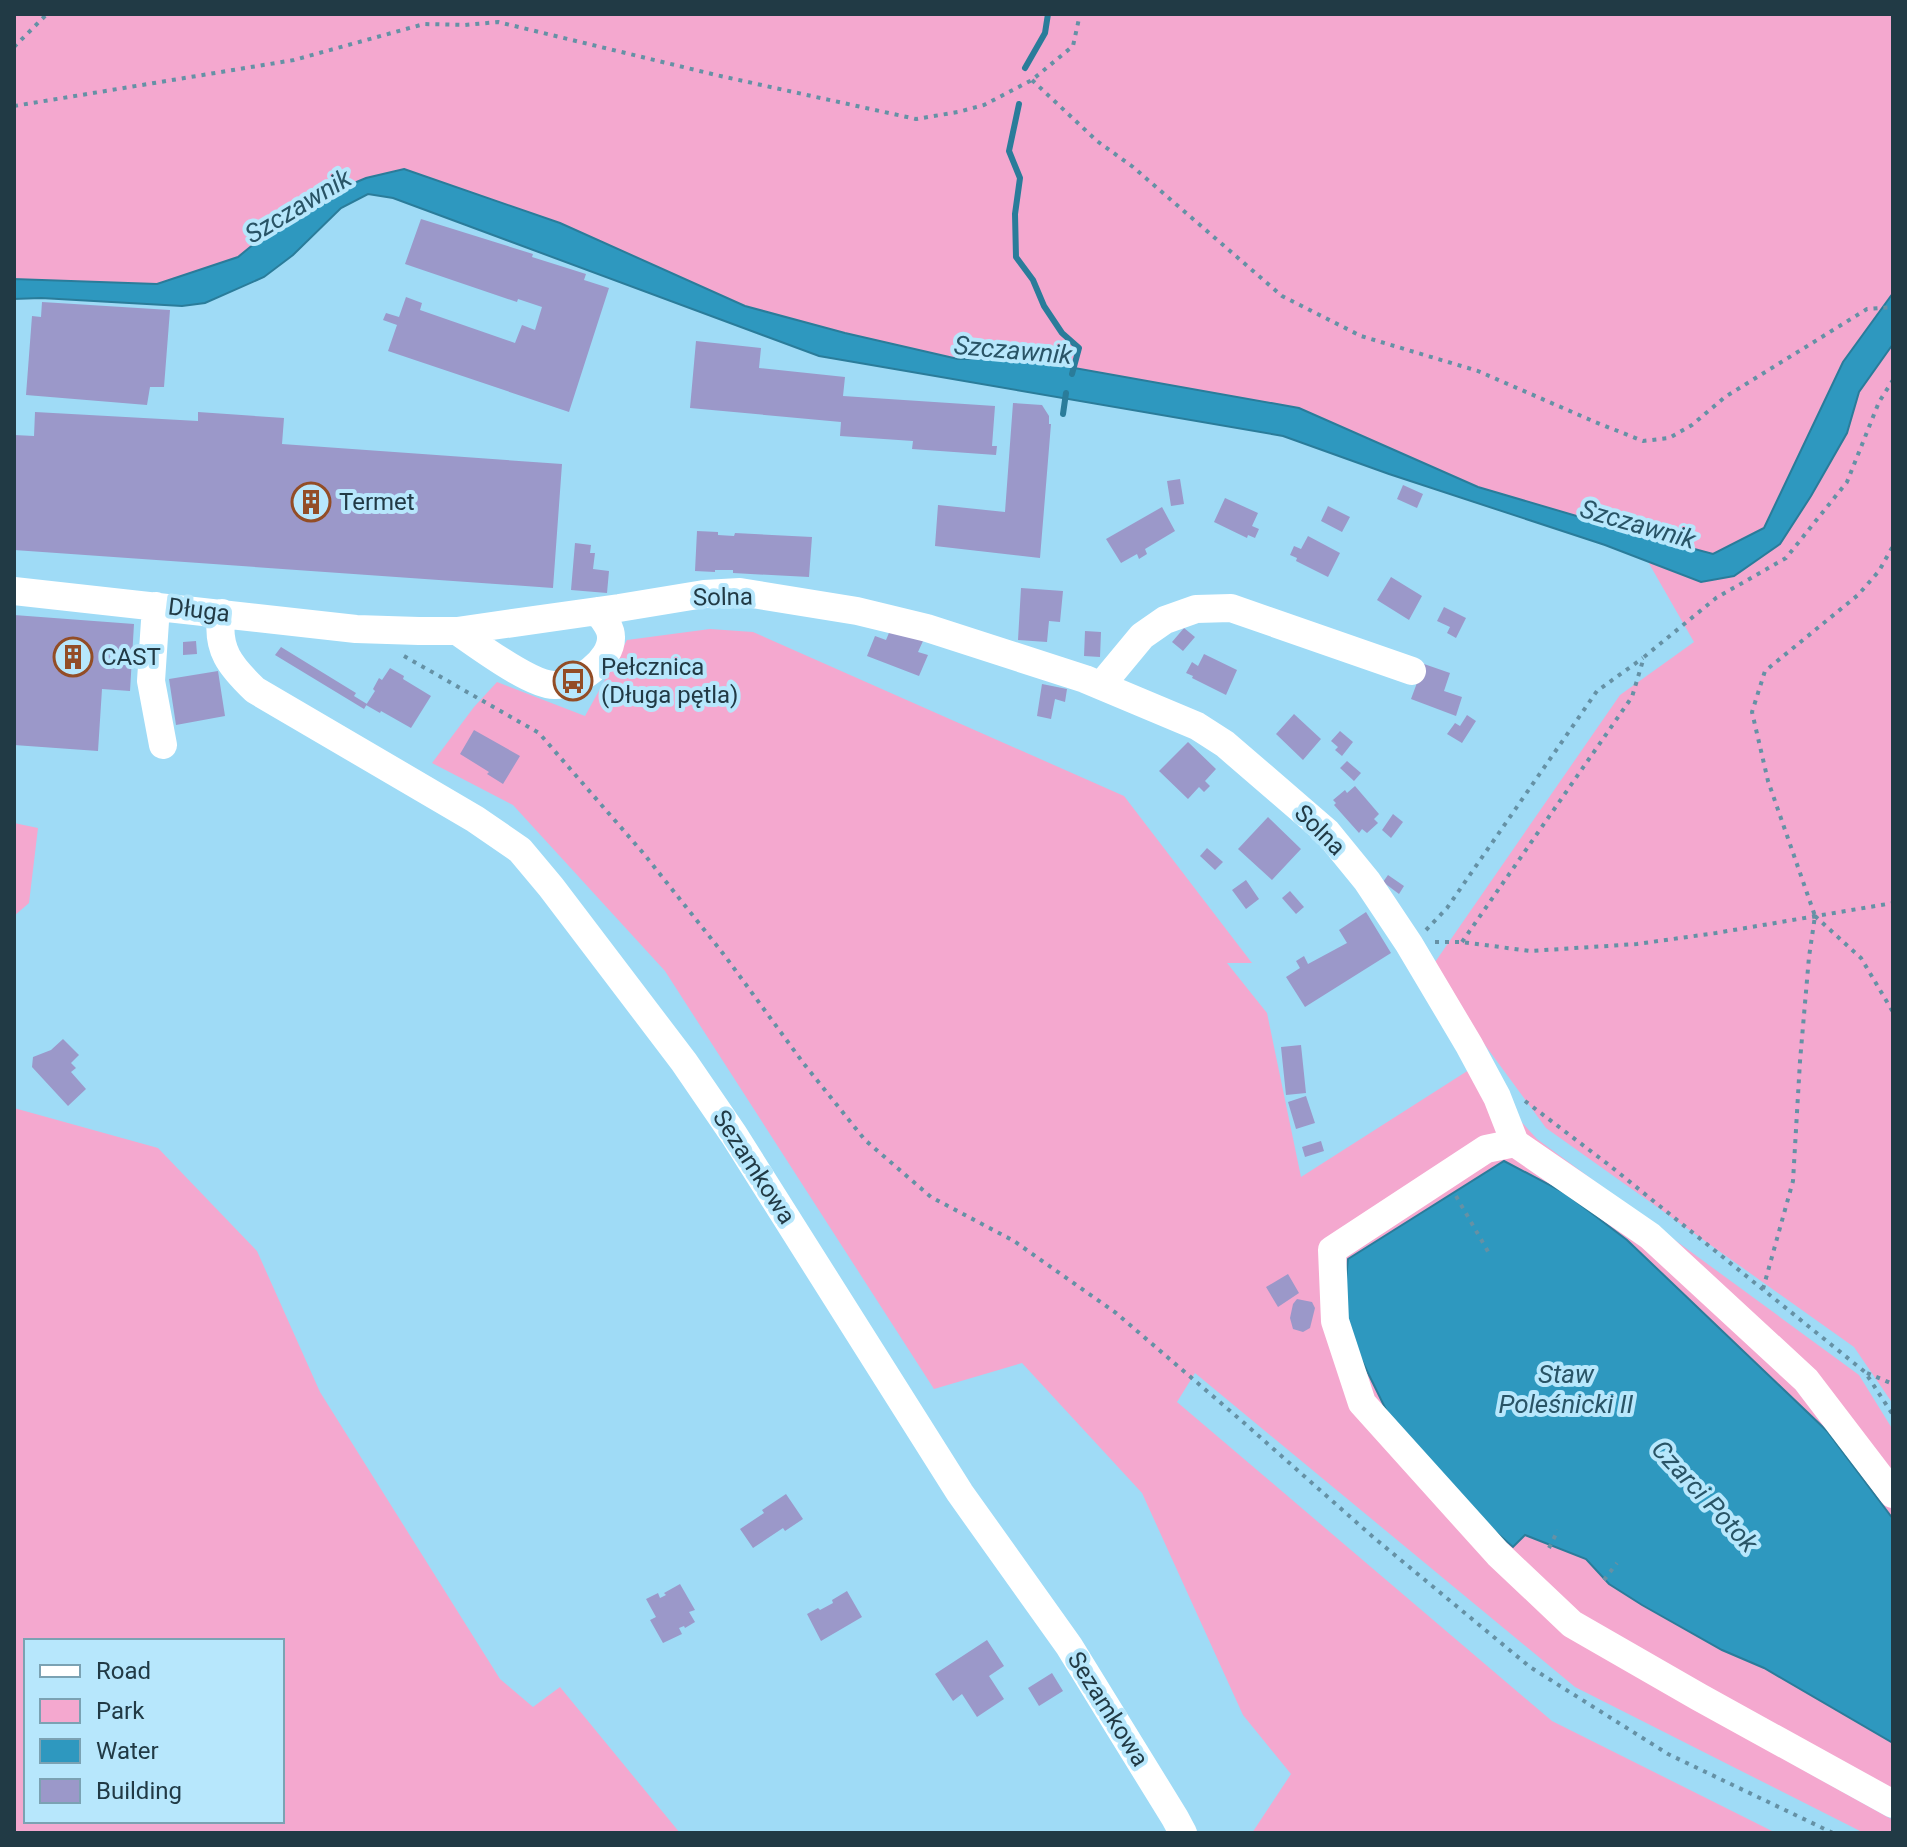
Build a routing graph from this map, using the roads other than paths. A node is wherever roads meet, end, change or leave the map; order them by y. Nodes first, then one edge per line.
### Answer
1 (14, 591) edge
2 (156, 606) junction
3 (608, 610) junction
4 (222, 613) junction
5 (457, 631) junction
6 (1412, 671) dead end
7 (1104, 686) junction
8 (163, 745) dead end
9 (1515, 1143) junction
10 (1893, 1494) edge
11 (1893, 1804) edge
12 (1183, 1833) edge

1 - 2 street, Długa
2 - 4 street, Długa
2 - 8 street
3 - 5 street, Solna
3 - 5 street
3 - 7 street, Solna
4 - 5 street, Długa
4 - 12 street, Sezamkowa
6 - 7 street
7 - 9 street, Solna
9 - 10 street
9 - 11 street

